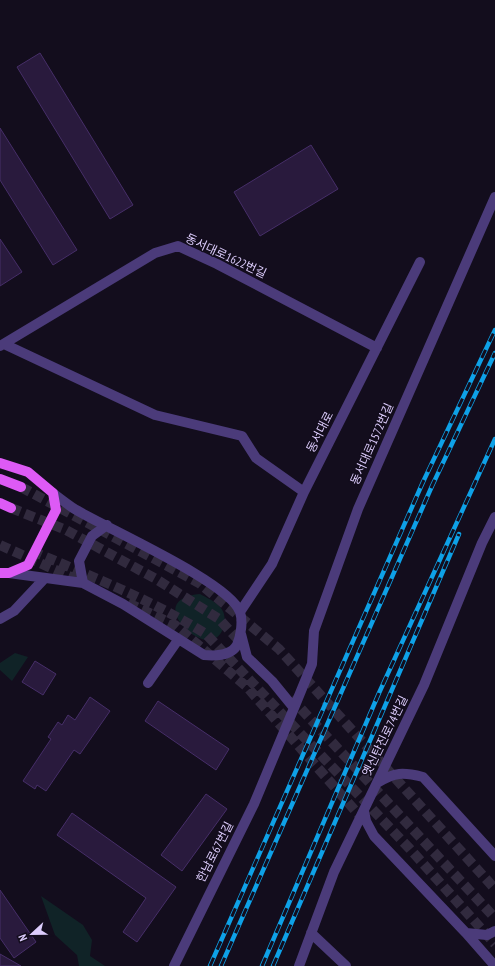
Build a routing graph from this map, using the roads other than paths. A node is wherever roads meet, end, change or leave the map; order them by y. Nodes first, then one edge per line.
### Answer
1 (495, 197) edge
2 (420, 262) dead end
3 (2, 345) edge
4 (377, 348) junction
5 (0, 463) edge
6 (0, 480) edge
7 (21, 487) tunnel mouth
8 (304, 492) junction
9 (53, 493) junction
10 (0, 503) edge
11 (11, 508) tunnel mouth
12 (495, 518) edge
13 (107, 526) junction
14 (4, 573) edge
15 (44, 579) junction
16 (83, 583) junction
17 (240, 612) junction
18 (0, 619) edge
19 (241, 634) junction
20 (178, 640) junction
21 (228, 653) junction
22 (247, 657) junction
23 (148, 683) dead end
24 (294, 708) junction
25 (278, 749) joint
26 (377, 783) junction
27 (364, 811) junction
28 (495, 856) edge
29 (495, 931) edge
30 (311, 933) junction
31 (466, 933) junction
32 (174, 966) edge
33 (299, 966) edge
34 (346, 966) edge
35 (494, 966) edge

1 - 24 street, 동서대로1572번길
2 - 4 street, 동서대로
3 - 4 street, 동서대로1622번길
3 - 8 street, 동서대로1622번길
4 - 8 street, 동서대로
5 - 9 main road
6 - 7 main road
8 - 17 street, 동서대로
9 - 13 street
9 - 14 main road
10 - 11 main road
12 - 26 street, 옛신탄진로74번길
13 - 16 street
13 - 17 street
14 - 15 street
15 - 16 street
15 - 18 street
16 - 20 street
17 - 19 street
19 - 21 street
19 - 22 street
20 - 21 street
20 - 23 street
21 - 22 street
22 - 24 street
24 - 25 street, 동서대로1572번길
25 - 32 street, 한남로67번길
26 - 27 street, 옛신탄진로74번길
26 - 28 street
27 - 30 street, 옛신탄진로74번길
27 - 31 street
29 - 31 street
30 - 33 street, 옛신탄진로74번길
30 - 34 street
31 - 35 street

